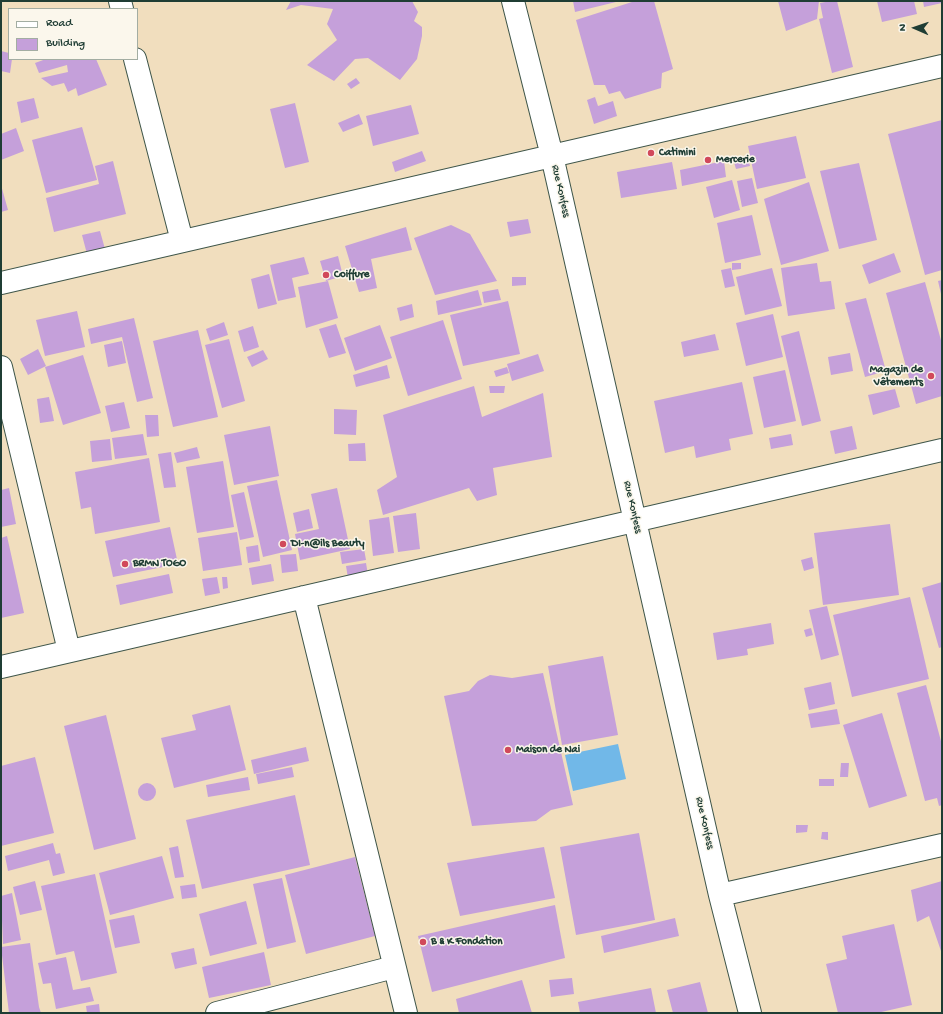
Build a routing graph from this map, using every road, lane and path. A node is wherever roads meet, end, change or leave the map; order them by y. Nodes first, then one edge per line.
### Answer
1 (514, 1) edge
2 (135, 60) edge
3 (942, 66) edge
4 (552, 156) junction
5 (182, 241) junction
6 (1, 283) edge
7 (1, 366) edge
8 (942, 450) edge
9 (635, 521) junction
10 (304, 597) junction
11 (70, 651) junction
12 (1, 667) edge
13 (942, 845) edge
14 (720, 895) junction
15 (394, 967) junction
16 (216, 1013) edge
17 (406, 1013) edge
18 (750, 1013) edge

1 - 4 street, Rue Konfess
2 - 5 street
3 - 4 street
4 - 5 street
4 - 9 street, Rue Konfess
5 - 6 street
7 - 11 street
8 - 9 street
9 - 10 street
9 - 14 street, Rue Konfess
10 - 11 street
10 - 15 street
11 - 12 street
13 - 14 street
14 - 18 street, Rue Konfess
15 - 16 street
15 - 17 street

